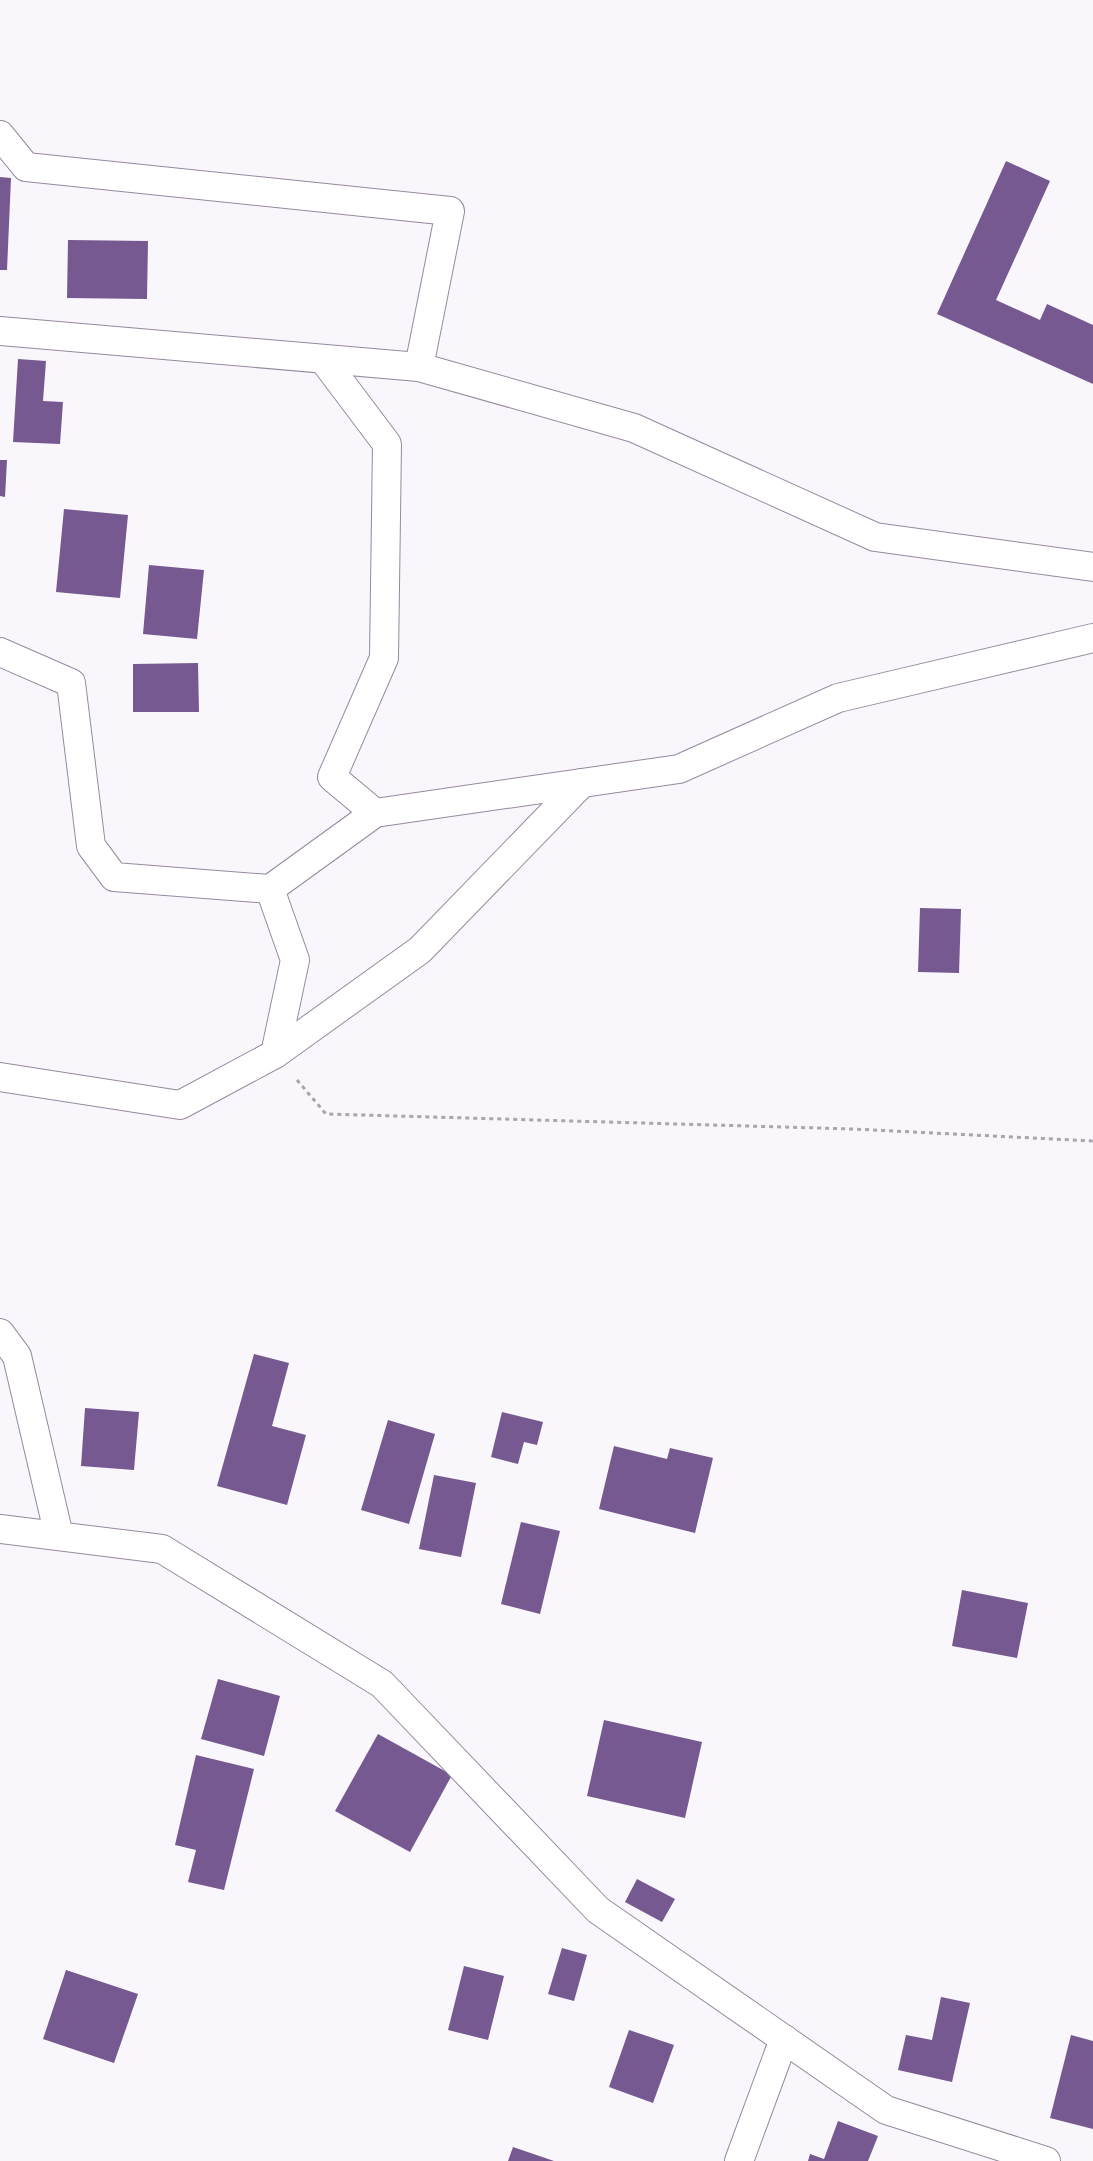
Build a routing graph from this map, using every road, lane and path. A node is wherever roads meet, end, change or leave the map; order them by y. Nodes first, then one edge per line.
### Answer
1 (0, 135) edge
2 (0, 331) edge
3 (323, 359) junction
4 (419, 367) junction
5 (1093, 567) edge
6 (1093, 638) edge
7 (0, 652) edge
8 (582, 783) junction
9 (375, 813) junction
10 (270, 890) junction
11 (275, 1054) junction
12 (0, 1077) edge
13 (1093, 1141) edge
14 (0, 1334) edge
15 (0, 1529) edge
16 (59, 1536) junction
17 (784, 2039) junction
18 (739, 2161) edge
19 (1046, 2161) edge

1 - 4 street
2 - 3 street
3 - 4 street
3 - 9 street
4 - 5 street
6 - 8 street
7 - 10 street
8 - 9 street
8 - 11 street
9 - 10 street
10 - 11 street
11 - 12 street
11 - 13 path
14 - 16 street
15 - 16 street
16 - 17 street
17 - 18 street
17 - 19 street

